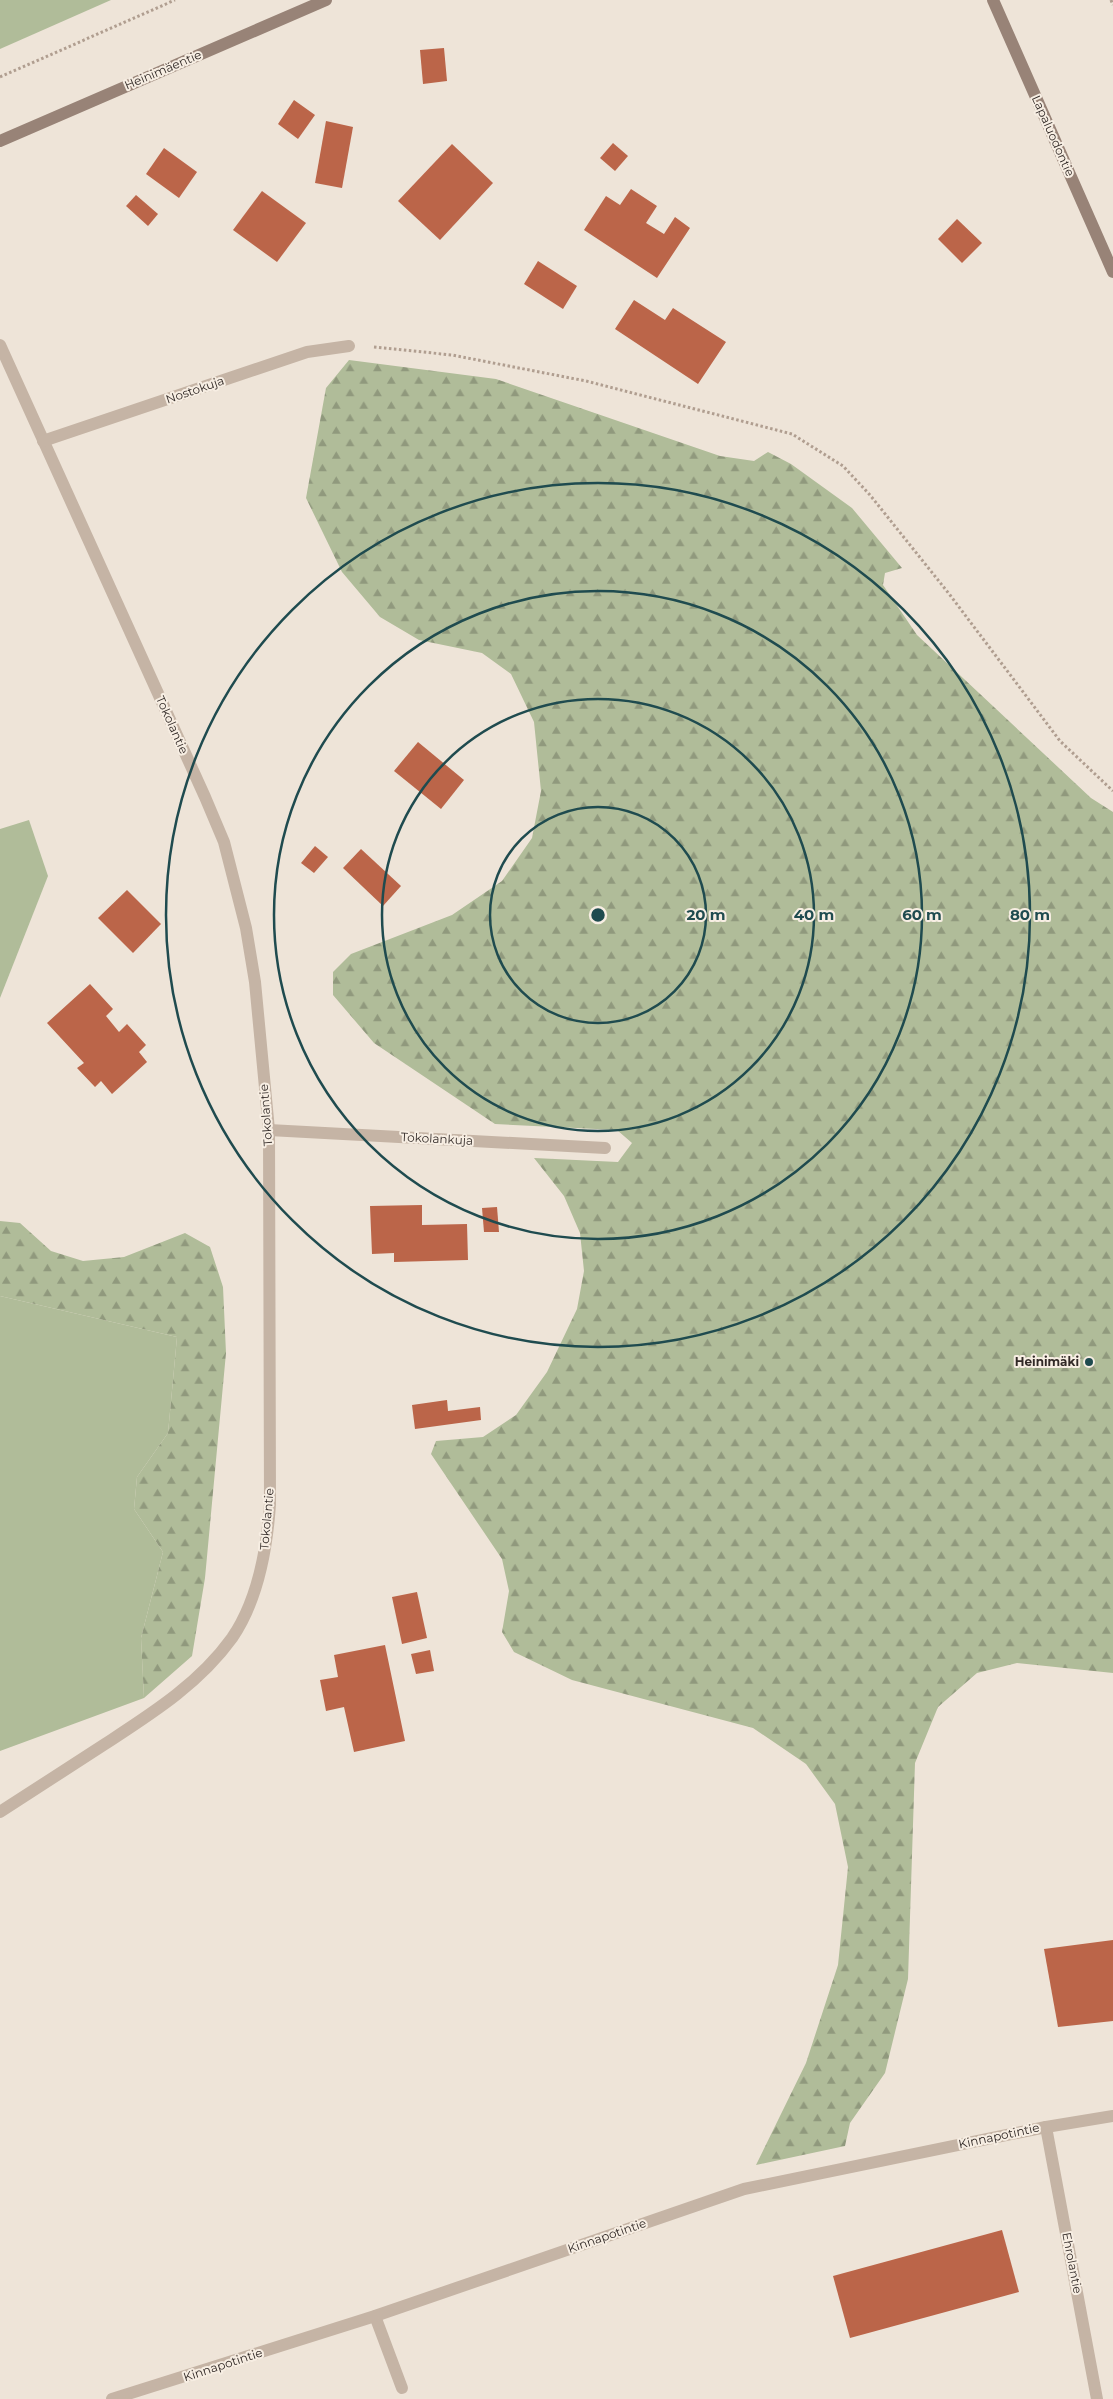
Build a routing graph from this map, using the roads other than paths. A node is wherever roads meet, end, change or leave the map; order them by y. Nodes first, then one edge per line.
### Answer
1 (326, 0) edge
2 (993, 0) edge
3 (0, 141) edge
4 (1113, 272) edge
5 (0, 345) edge
6 (349, 346) road end
7 (43, 441) junction
8 (268, 1130) junction
9 (605, 1148) dead end
10 (0, 1812) edge
11 (1113, 2116) edge
12 (1046, 2127) junction
13 (375, 2316) junction
14 (402, 2388) dead end
15 (112, 2399) edge
16 (1097, 2399) edge

1 - 3 street, Heinimäentie
2 - 4 street, Lapaluodontie
5 - 7 street, Tokolantie
6 - 7 street, Nostokuja
7 - 8 street, Tokolantie
8 - 9 street, Tokolankuja
8 - 10 street, Tokolantie
11 - 12 street, Kinnapotintie
12 - 13 street, Kinnapotintie
12 - 16 street, Ehrolantie
13 - 14 street
13 - 15 street, Kinnapotintie

